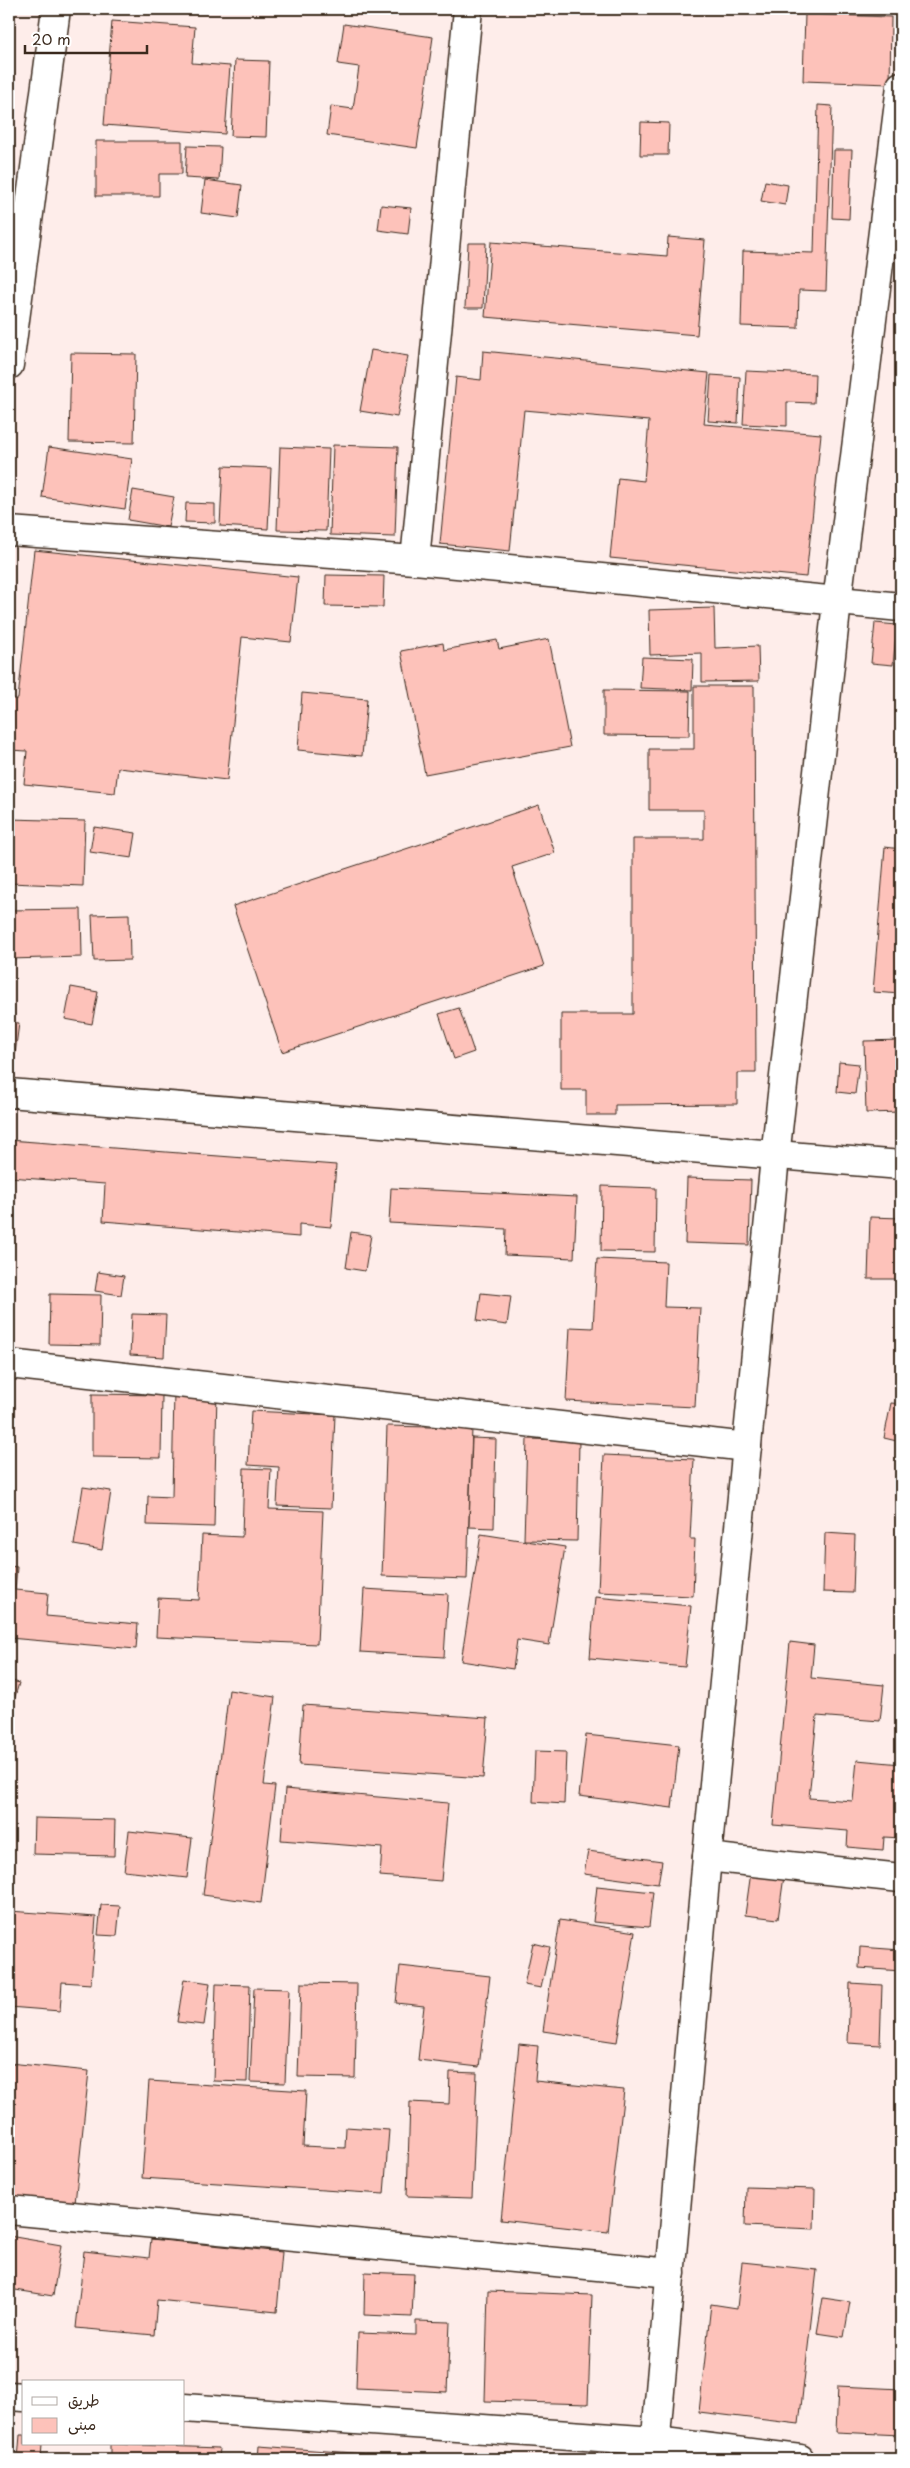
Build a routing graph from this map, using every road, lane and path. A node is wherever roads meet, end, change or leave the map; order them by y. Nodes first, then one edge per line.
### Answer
1 (56, 9) edge
2 (468, 9) edge
3 (901, 86) edge
4 (9, 365) edge
5 (9, 531) edge
6 (415, 560) junction
7 (837, 602) junction
8 (901, 607) edge
9 (9, 1093) edge
10 (775, 1157) junction
11 (901, 1165) edge
12 (9, 1364) edge
13 (747, 1447) junction
14 (707, 1857) junction
15 (901, 1878) edge
16 (9, 2210) edge
17 (671, 2273) junction
18 (9, 2396) edge
19 (22, 2397) edge
20 (185, 2408) edge
21 (655, 2450) edge
22 (800, 2459) edge

1 - 4 street
2 - 6 street
3 - 7 street
5 - 6 street
6 - 7 street
7 - 8 street
7 - 10 street
9 - 10 street
10 - 11 street
10 - 13 street
12 - 13 street
13 - 14 street
14 - 15 street
14 - 17 street
16 - 17 street
17 - 21 street
18 - 19 street
20 - 21 street
21 - 22 street

